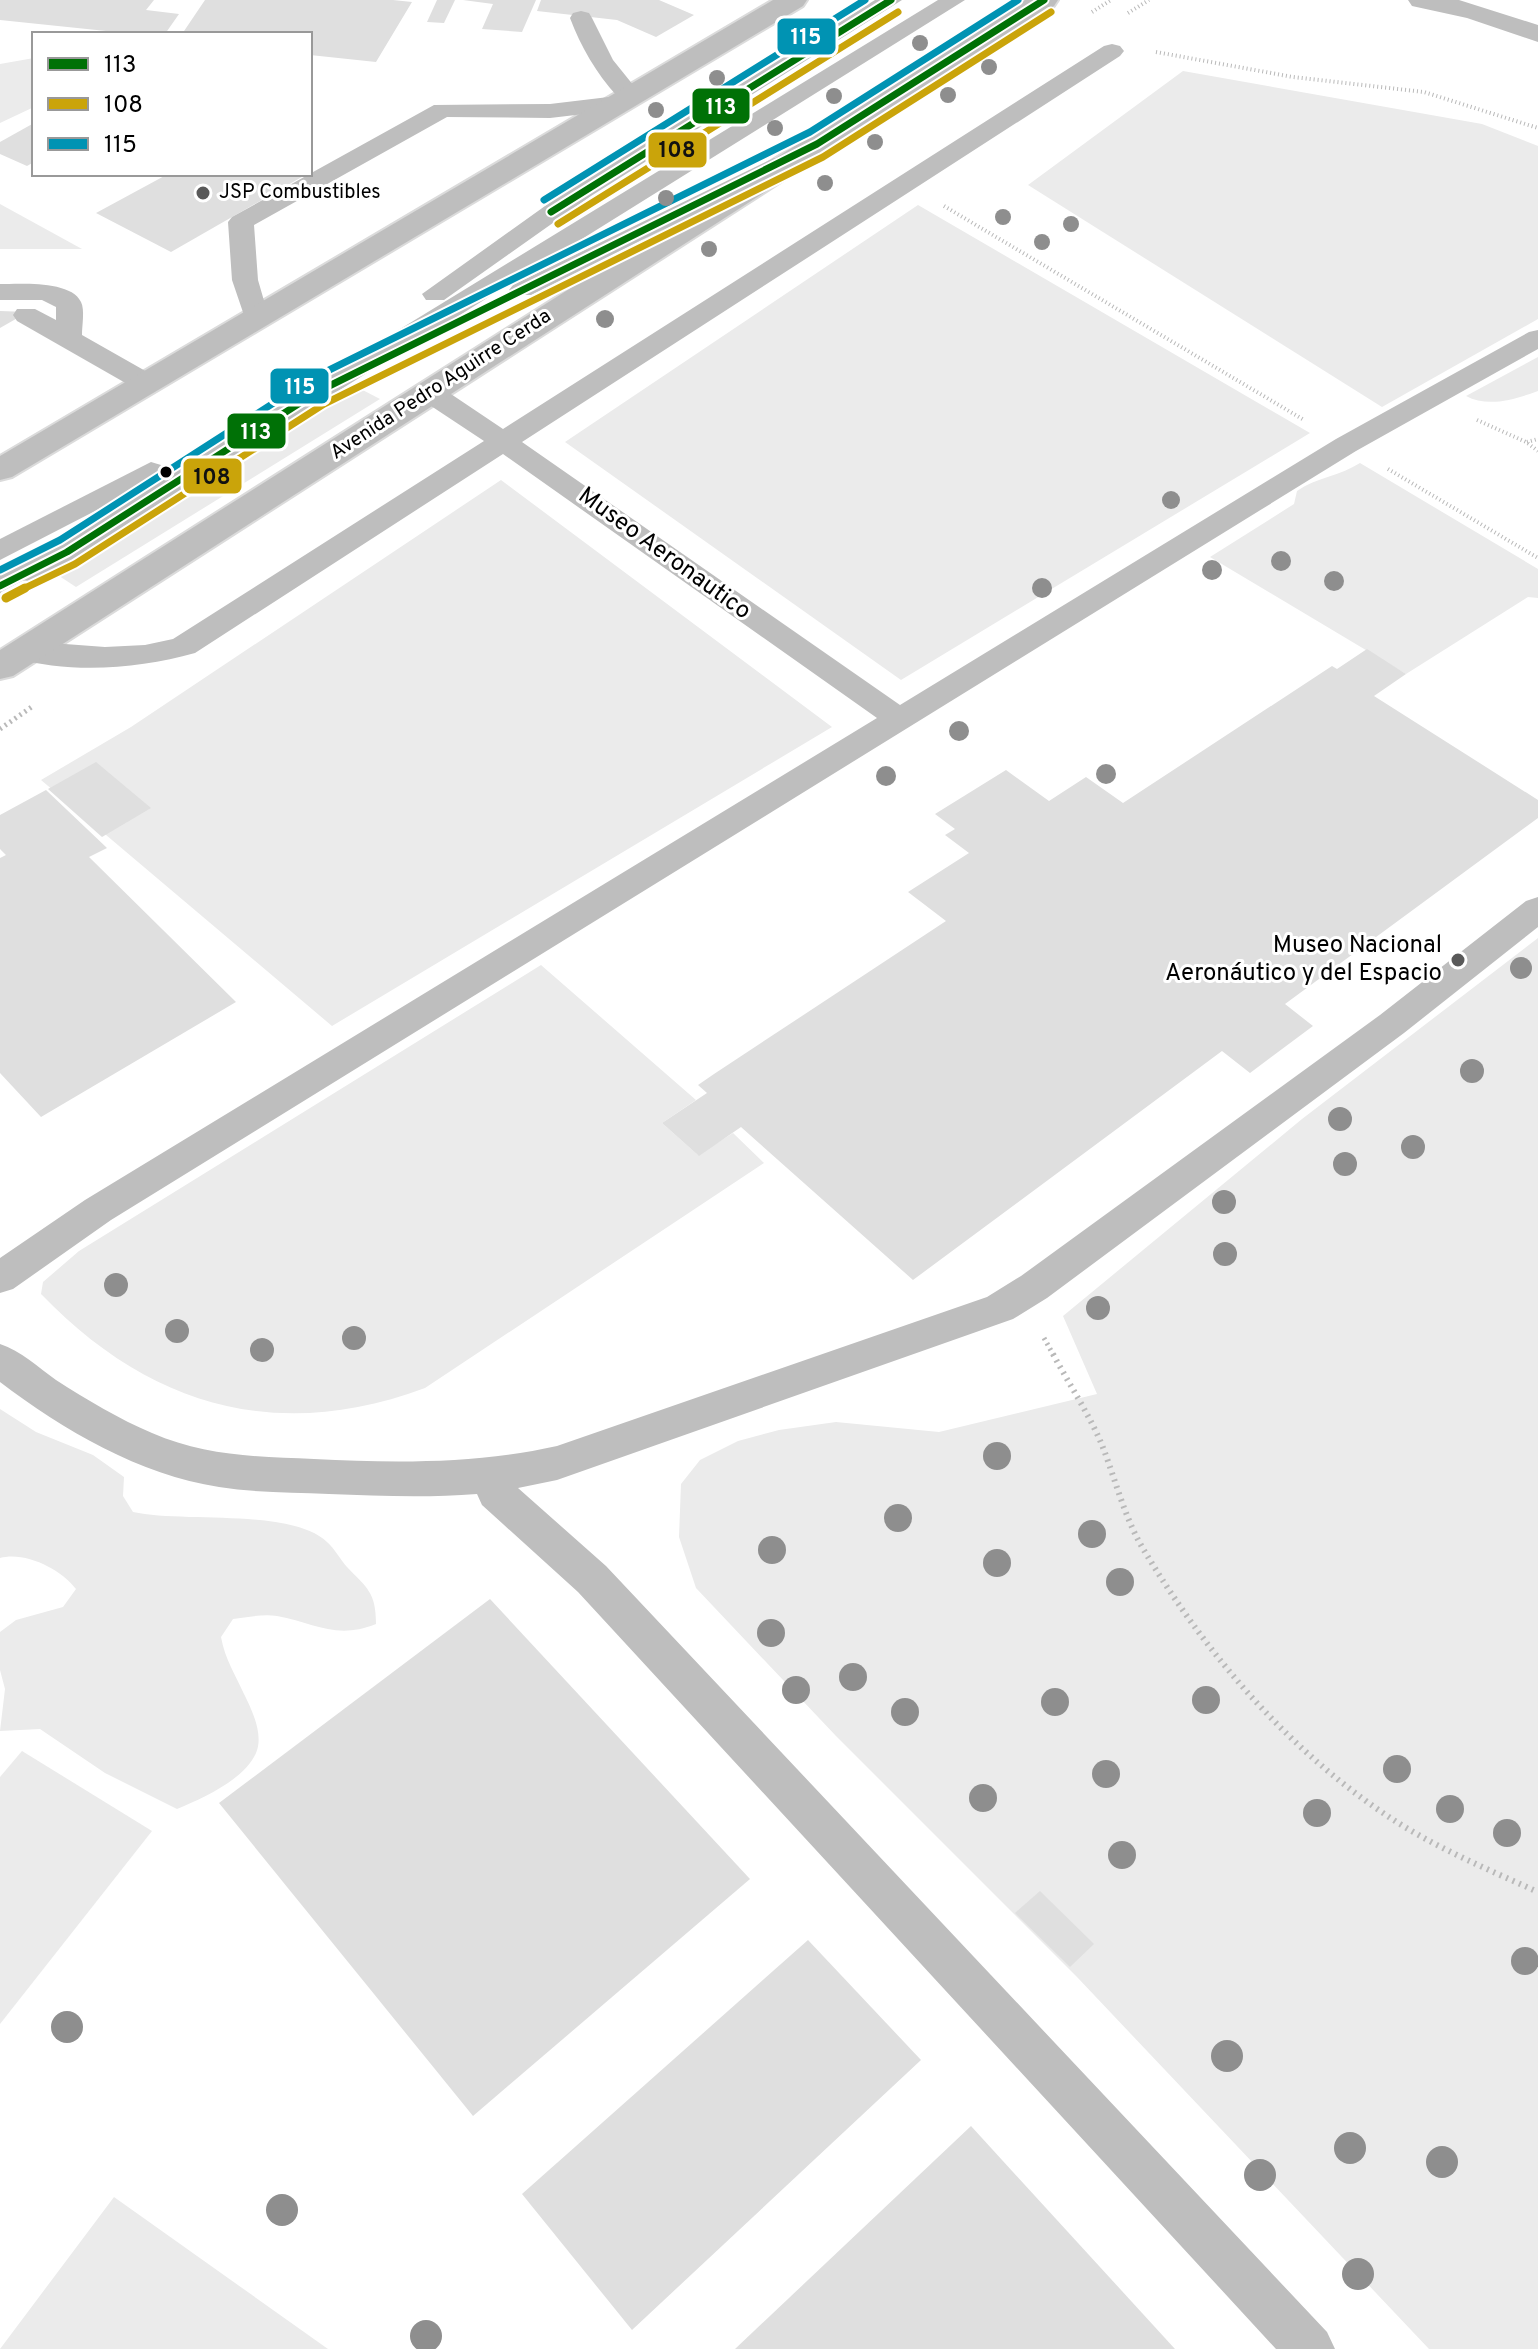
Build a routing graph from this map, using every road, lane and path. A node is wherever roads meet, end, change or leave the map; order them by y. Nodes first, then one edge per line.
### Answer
1 (793, 0) edge
2 (891, 0) edge
3 (954, 0) edge
4 (1044, 0) edge
5 (1422, 0) edge
6 (581, 18) dead end
7 (1538, 34) edge
8 (1112, 51) dead end
9 (1147, 51) dead end
10 (624, 100) junction
11 (1538, 128) edge
12 (817, 144) junction
13 (943, 206) dead end
14 (0, 292) edge
15 (26, 315) dead end
16 (256, 318) junction
17 (69, 338) junction
18 (1538, 338) edge
19 (146, 383) junction
20 (317, 392) junction
21 (429, 392) junction
22 (1428, 399) junction
23 (1538, 439) edge
24 (504, 441) junction
25 (1526, 442) junction
26 (1346, 445) junction
27 (1538, 451) edge
28 (0, 470) edge
29 (0, 551) edge
30 (1538, 558) edge
31 (0, 586) edge
32 (13, 659) edge
33 (897, 717) junction
34 (1538, 909) edge
35 (0, 1278) edge
36 (1020, 1296) junction
37 (0, 1360) edge
38 (492, 1475) junction
39 (1538, 1892) edge
40 (1310, 2349) edge

1 - 10 main road
2 - 29 lane
3 - 20 lane
4 - 12 main road, Avenida Pedro Aguirre Cerda
5 - 7 main road
6 - 10 lane
8 - 24 lane
9 - 11 path
10 - 16 main road
10 - 16 lane
12 - 20 lane
12 - 21 main road, Avenida Pedro Aguirre Cerda
13 - 26 path
14 - 17 lane
15 - 17 lane
16 - 19 main road
17 - 19 lane
18 - 22 lane
19 - 28 main road
20 - 31 lane
21 - 24 lane, Museo Aeronautico
21 - 32 main road, Avenida Pedro Aguirre Cerda
22 - 25 path
22 - 26 lane
23 - 25 path
24 - 32 lane
24 - 33 lane, Museo Aeronautico
25 - 27 path
26 - 30 path
26 - 33 lane
33 - 35 lane
34 - 36 lane
36 - 38 lane
36 - 39 path
37 - 38 lane
38 - 40 lane

